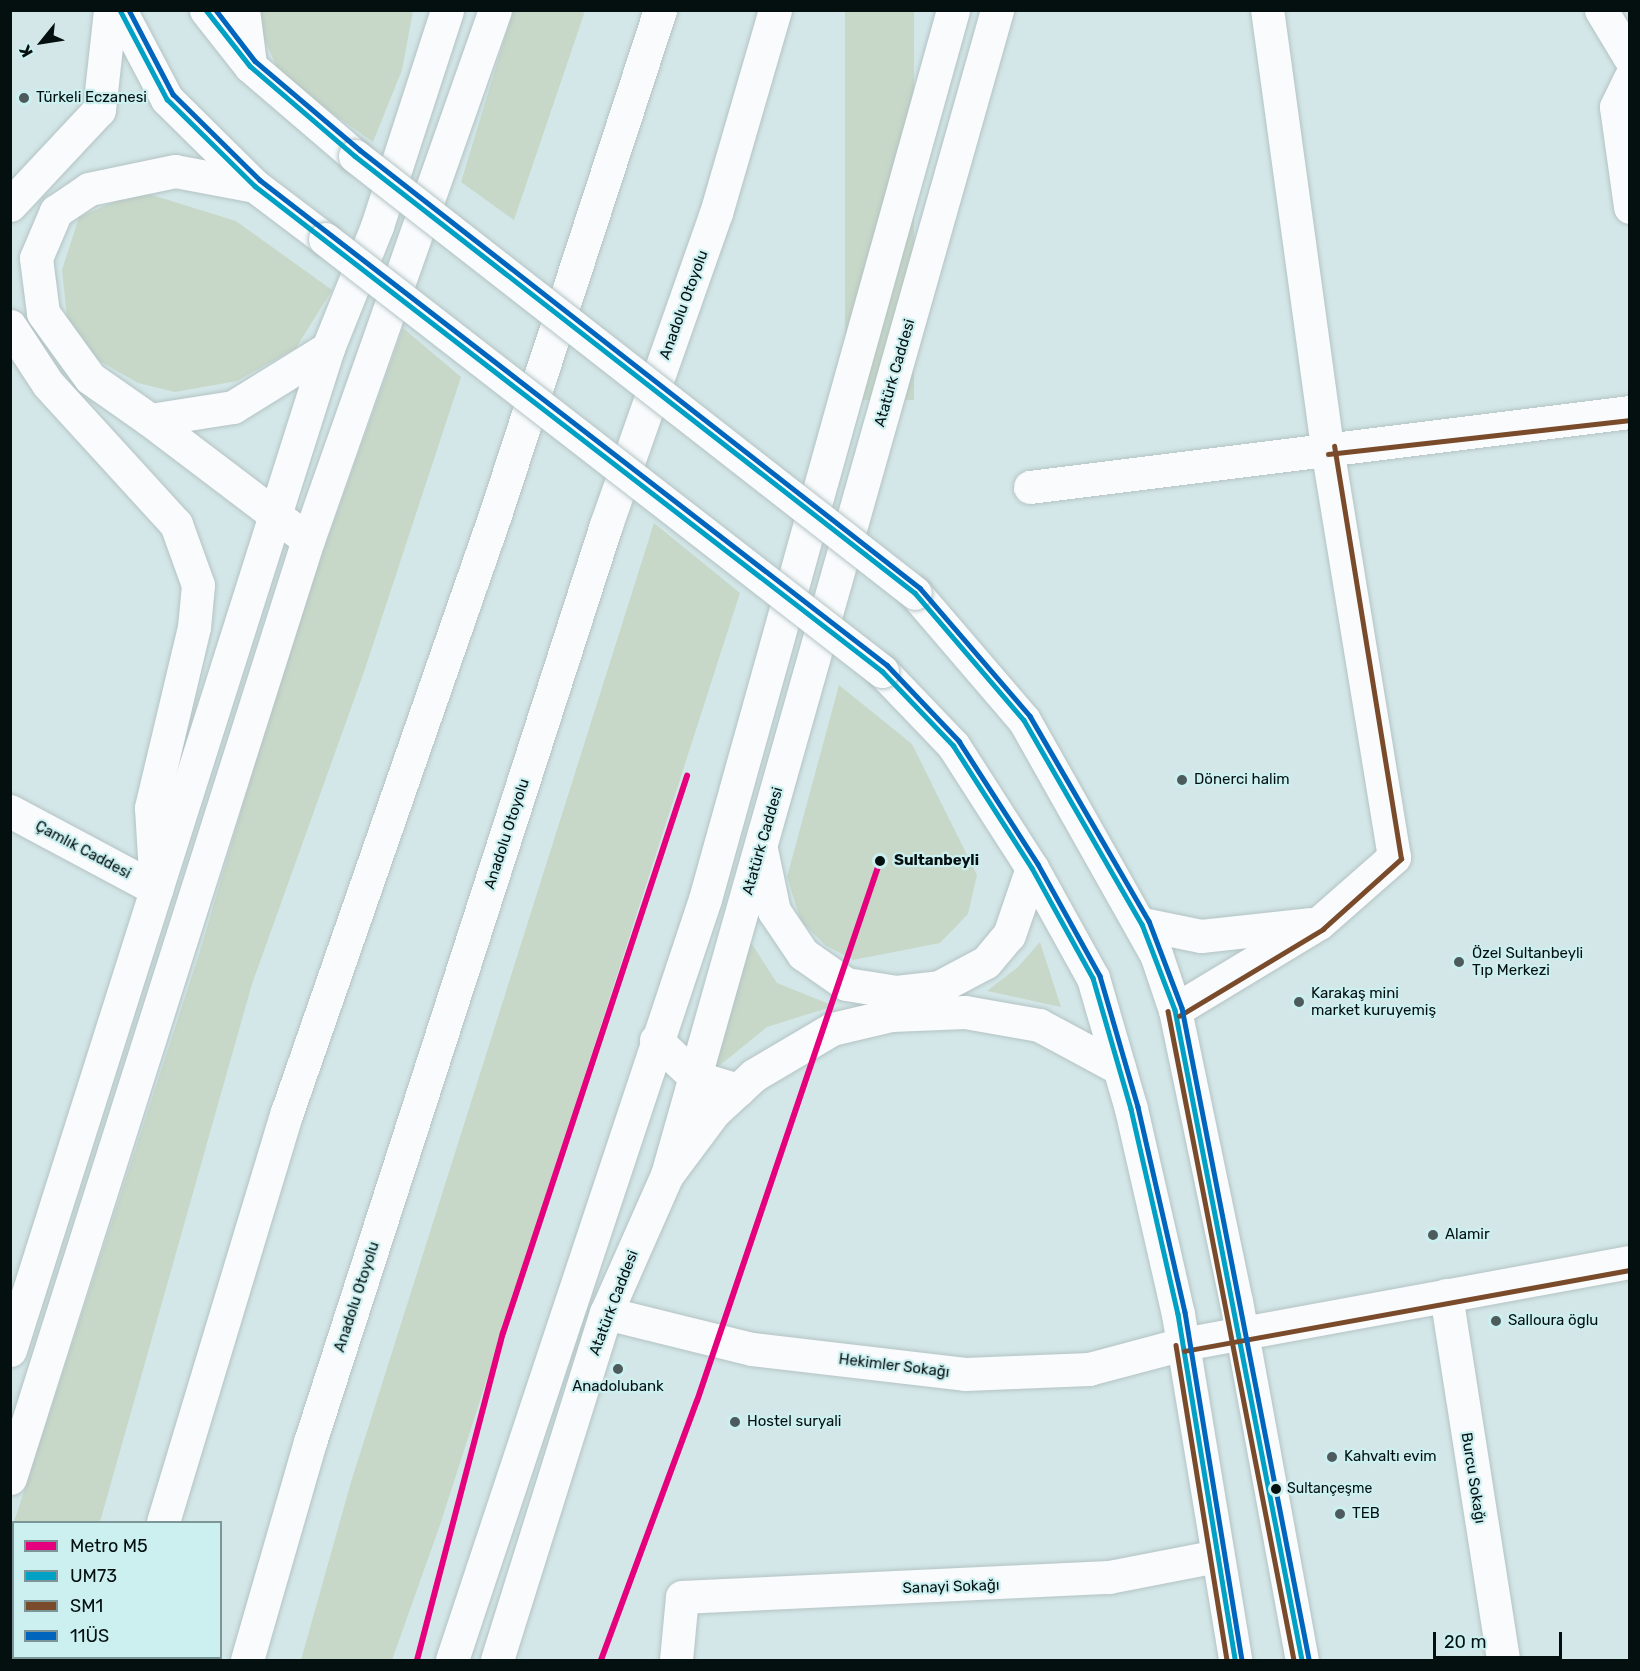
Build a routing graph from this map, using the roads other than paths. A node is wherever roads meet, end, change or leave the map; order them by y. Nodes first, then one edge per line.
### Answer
1 (110, 10) edge
2 (120, 10) edge
3 (206, 10) edge
4 (243, 10) edge
5 (447, 10) edge
6 (495, 10) edge
7 (660, 10) edge
8 (775, 10) edge
9 (953, 10) edge
10 (997, 10) edge
11 (1267, 10) edge
12 (1601, 10) edge
13 (1629, 58) edge
14 (250, 66) junction
15 (1629, 78) edge
16 (255, 186) junction
17 (10, 205) edge
18 (1629, 207) edge
19 (10, 326) edge
20 (328, 348) junction
21 (1629, 412) edge
22 (150, 420) junction
23 (1327, 447) junction
24 (1029, 487) dead end
25 (273, 518) junction
26 (308, 540) junction
27 (10, 811) edge
28 (761, 849) junction
29 (1032, 867) junction
30 (156, 889) junction
31 (1319, 923) junction
32 (1142, 924) junction
33 (1175, 1010) junction
34 (656, 1040) junction
35 (1119, 1068) junction
36 (695, 1077) junction
37 (738, 1090) junction
38 (667, 1175) junction
39 (1629, 1262) edge
40 (1446, 1295) junction
41 (606, 1313) junction
42 (1242, 1332) junction
43 (1183, 1344) junction
44 (10, 1350) edge
45 (10, 1478) edge
46 (163, 1521) edge
47 (1217, 1556) junction
48 (247, 1660) edge
49 (452, 1660) edge
50 (497, 1660) edge
51 (676, 1660) edge
52 (1235, 1660) edge
53 (1302, 1660) edge
54 (1503, 1660) edge

1 - 17 main road
2 - 16 main road
3 - 14 main road
4 - 14 main road
5 - 20 main road
6 - 26 main road
7 - 46 main road
8 - 48 main road, Anadolu Otoyolu
9 - 34 main road
10 - 28 main road, Atatürk Caddesi
11 - 23 main road
12 - 13 main road
14 - 32 main road, bridge
15 - 18 main road
16 - 22 main road
16 - 29 main road, bridge
19 - 30 main road
20 - 22 main road
20 - 25 main road
21 - 23 main road
22 - 25 main road
23 - 24 main road
23 - 31 main road
25 - 26 main road
25 - 30 main road
26 - 45 main road
27 - 30 main road, Çamlık Caddesi
28 - 29 main road
28 - 36 main road, Atatürk Caddesi
29 - 35 main road
30 - 44 main road
31 - 32 main road
31 - 33 main road
32 - 33 main road
33 - 42 main road
34 - 36 main road
34 - 49 main road
35 - 37 main road
35 - 43 main road
36 - 37 main road
36 - 38 main road, Atatürk Caddesi
37 - 38 main road
38 - 41 main road, Atatürk Caddesi
39 - 40 main road, Hekimler Sokağı
40 - 42 main road, Hekimler Sokağı
40 - 54 main road, Burcu Sokağı
41 - 43 main road, Hekimler Sokağı
41 - 50 main road, Atatürk Caddesi
42 - 43 main road, Hekimler Sokağı
42 - 53 main road
43 - 47 main road
47 - 51 main road, Sanayi Sokağı
47 - 52 main road

